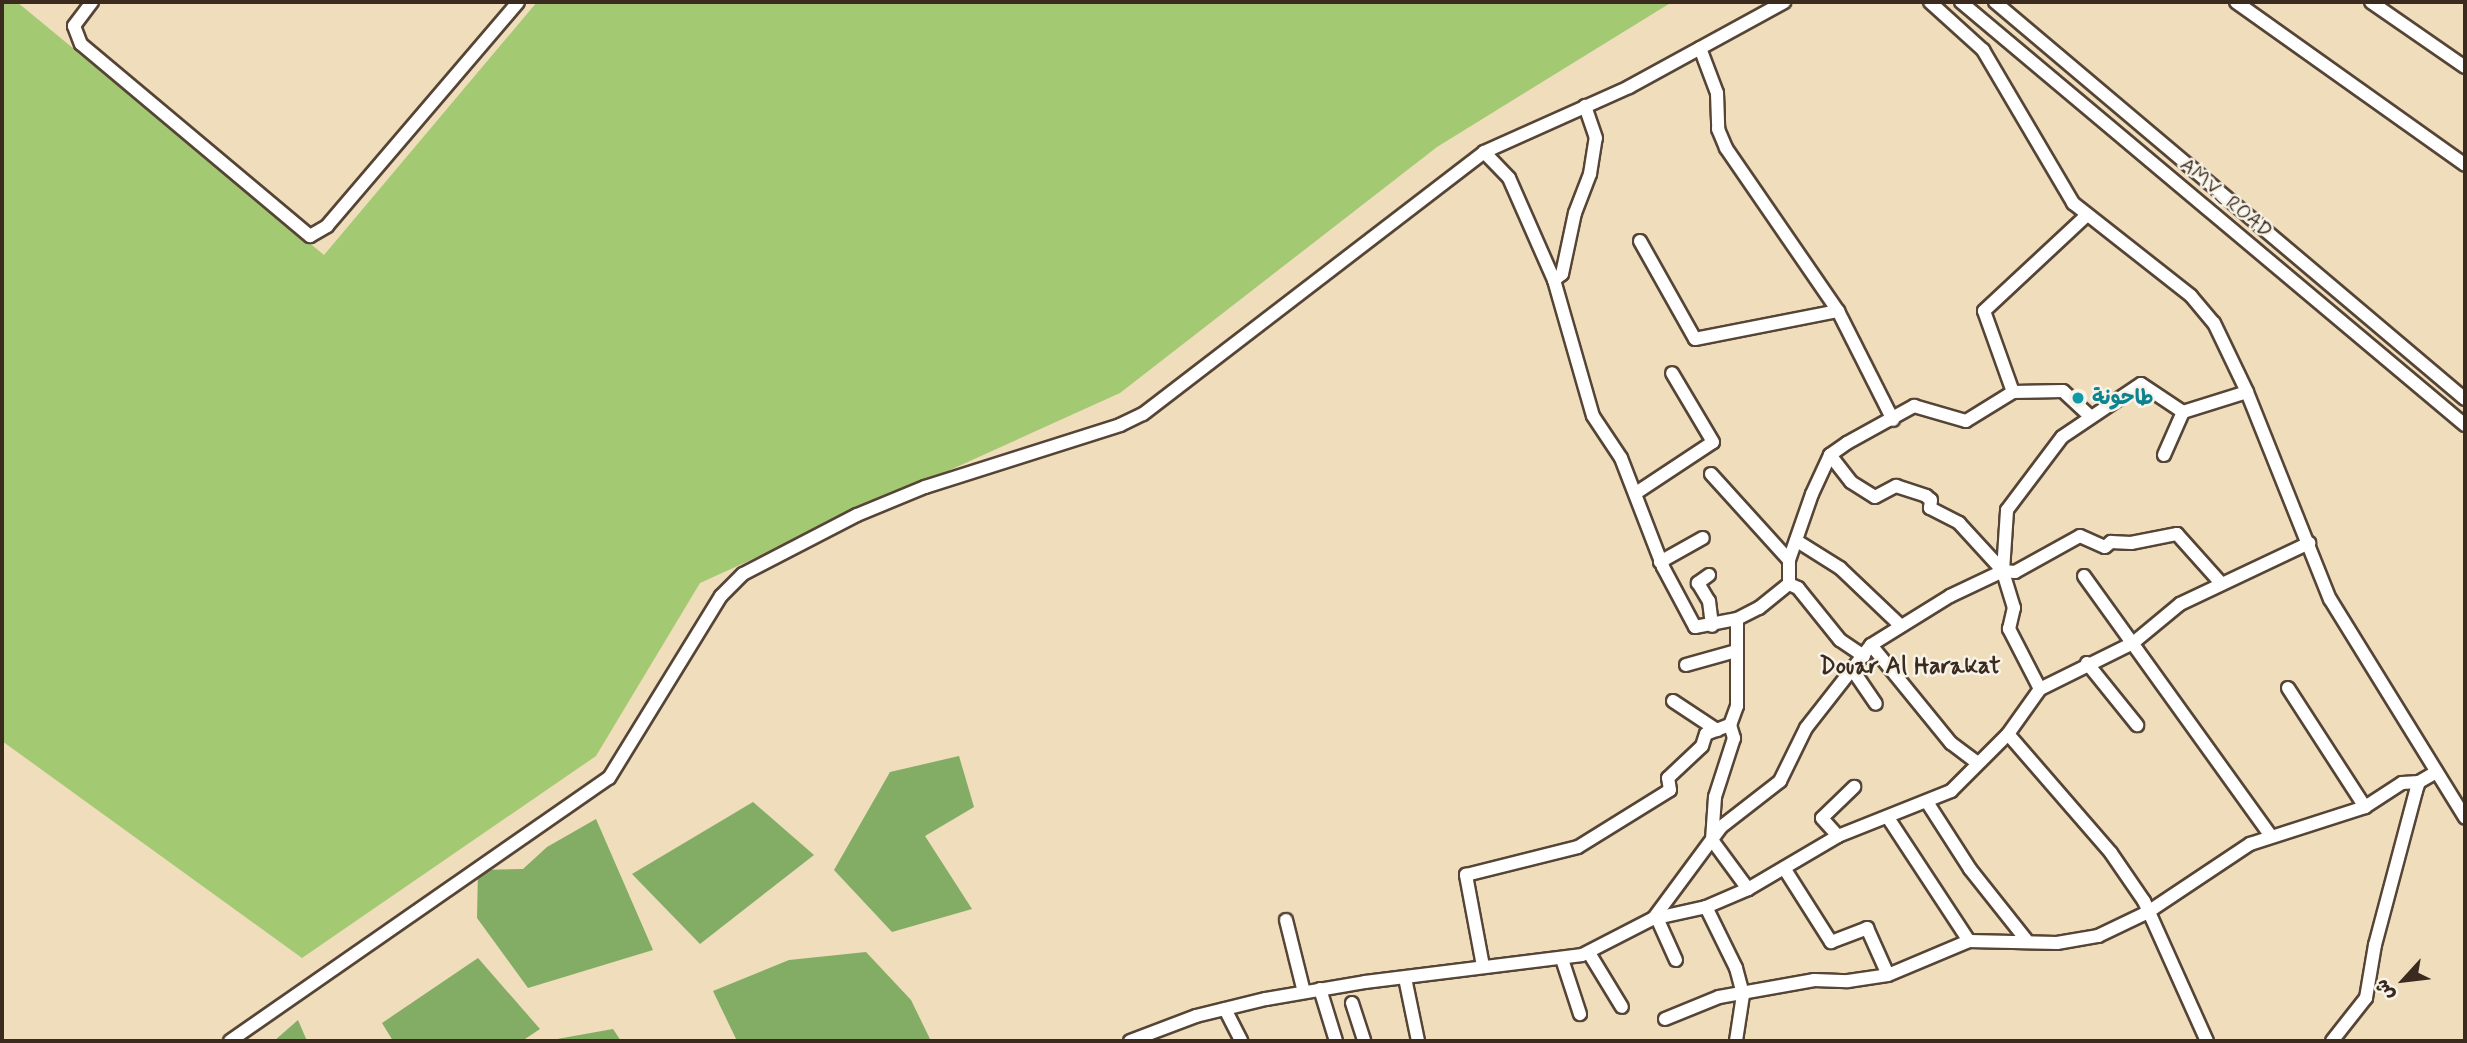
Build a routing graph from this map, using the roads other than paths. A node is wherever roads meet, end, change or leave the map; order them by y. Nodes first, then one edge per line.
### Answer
1 (92, 2) edge
2 (518, 2) edge
3 (1784, 2) edge
4 (1930, 2) edge
5 (1961, 2) edge
6 (1995, 2) edge
7 (2236, 2) edge
8 (2371, 2) edge
9 (1700, 48) junction
10 (2465, 67) edge
11 (1585, 106) junction
12 (1484, 152) junction
13 (2465, 165) edge
14 (2087, 215) junction
15 (1640, 241) dead end
16 (1553, 280) junction
17 (1838, 311) junction
18 (1672, 373) dead end
19 (2013, 392) junction
20 (2248, 392) junction
21 (2465, 399) edge
22 (2183, 412) junction
23 (2089, 415) junction
24 (1893, 420) junction
25 (2465, 425) edge
26 (1830, 455) junction
27 (2164, 455) dead end
28 (1711, 474) dead end
29 (1636, 493) junction
30 (1703, 538) dead end
31 (1797, 541) junction
32 (2309, 543) junction
33 (1789, 560) junction
34 (1660, 562) junction
35 (2003, 571) junction
36 (1709, 575) dead end
37 (2084, 576) dead end
38 (2220, 582) junction
39 (1789, 584) junction
40 (1737, 619) junction
41 (1712, 626) junction
42 (1901, 626) junction
43 (2133, 643) junction
44 (1736, 651) junction
45 (1868, 651) junction
46 (2087, 663) junction
47 (1686, 665) dead end
48 (1852, 669) junction
49 (2288, 688) dead end
50 (2040, 689) junction
51 (1673, 701) dead end
52 (1876, 704) dead end
53 (1730, 724) junction
54 (2137, 725) dead end
55 (1717, 730) junction
56 (2008, 734) junction
57 (1976, 762) junction
58 (2436, 772) junction
59 (2419, 782) junction
60 (1854, 787) dead end
61 (1927, 802) junction
62 (2365, 807) junction
63 (2465, 818) edge
64 (1889, 819) junction
65 (1839, 836) junction
66 (2271, 836) junction
67 (1712, 841) junction
68 (1784, 868) junction
69 (1748, 889) junction
70 (1706, 907) junction
71 (2148, 912) junction
72 (1655, 918) junction
73 (1286, 920) dead end
74 (1969, 941) junction
75 (2027, 941) junction
76 (1590, 953) junction
77 (1562, 959) junction
78 (1676, 960) dead end
79 (1483, 966) junction
80 (1888, 975) junction
81 (1405, 978) junction
82 (1320, 989) junction
83 (1304, 992) junction
84 (1742, 995) junction
85 (1352, 1003) dead end
86 (1622, 1007) dead end
87 (1225, 1009) junction
88 (1580, 1014) dead end
89 (1665, 1019) dead end
90 (230, 1041) edge
91 (1129, 1041) edge
92 (1241, 1041) edge
93 (1336, 1041) edge
94 (1364, 1041) edge
95 (1418, 1041) edge
96 (1736, 1041) edge
97 (2207, 1041) edge
98 (2332, 1041) edge

1 - 2 street
3 - 9 street
4 - 14 street
5 - 25 street, AMV_ROAD
6 - 21 street
7 - 13 street
8 - 10 street
9 - 11 street
9 - 17 street
11 - 12 street
11 - 16 street
12 - 16 street
12 - 90 street
14 - 19 street
14 - 20 street
15 - 17 street
16 - 29 street
17 - 24 street
18 - 29 street
19 - 23 street
19 - 24 street
20 - 22 street
20 - 32 street
22 - 23 street
22 - 27 street
23 - 35 street
24 - 26 street
26 - 31 street
26 - 35 street
28 - 33 street
29 - 34 street
30 - 34 street
31 - 33 street
31 - 42 street
32 - 38 street
32 - 58 street
33 - 39 street
34 - 41 street
35 - 38 street
35 - 42 street
35 - 50 street
36 - 41 street
37 - 43 street
38 - 43 street
39 - 40 street
39 - 45 street
40 - 41 street
40 - 44 street
42 - 45 street
43 - 46 street
43 - 66 street
44 - 47 street
44 - 53 street
45 - 48 street
45 - 57 street
46 - 50 street
46 - 54 street
48 - 52 street
48 - 67 street
49 - 62 street
50 - 56 street
51 - 55 street
53 - 55 street
53 - 67 street
55 - 79 street
56 - 57 street
56 - 71 street
57 - 61 street
58 - 59 street
58 - 63 street
59 - 62 street
59 - 98 street
60 - 65 street
61 - 64 street
61 - 75 street
62 - 66 street
64 - 65 street
64 - 74 street
65 - 68 street
66 - 71 street
67 - 69 street
67 - 72 street
68 - 69 street
68 - 80 street
69 - 70 street
70 - 72 street
70 - 84 street
71 - 75 street
71 - 97 street
72 - 76 street
72 - 78 street
73 - 83 street
74 - 75 street
74 - 80 street
76 - 77 street
76 - 86 street
77 - 79 street
77 - 88 street
79 - 81 street
80 - 84 street
81 - 82 street
81 - 95 street
82 - 83 street
82 - 93 street
83 - 87 street
84 - 89 street
84 - 96 street
85 - 94 street
87 - 91 street
87 - 92 street

